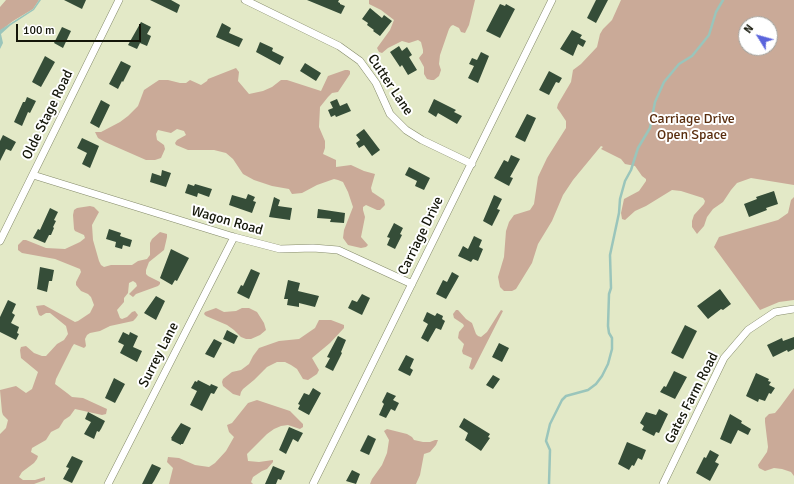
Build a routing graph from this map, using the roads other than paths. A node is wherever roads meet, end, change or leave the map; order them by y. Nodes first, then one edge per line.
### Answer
1 (119, 0) edge
2 (244, 0) edge
3 (552, 0) edge
4 (472, 164) junction
5 (33, 175) junction
6 (234, 238) junction
7 (0, 241) edge
8 (412, 284) junction
9 (794, 309) edge
10 (108, 484) edge
11 (313, 484) edge
12 (663, 484) edge

1 - 5 street, Olde Stage Road
2 - 4 street, Cutter Lane
3 - 4 street, Carriage Drive
4 - 8 street, Carriage Drive
5 - 6 street, Wagon Road
5 - 7 street, Olde Stage Road
6 - 8 street, Wagon Road
6 - 10 street, Surrey Lane
8 - 11 street, Carriage Drive
9 - 12 street, Gates Farm Road

